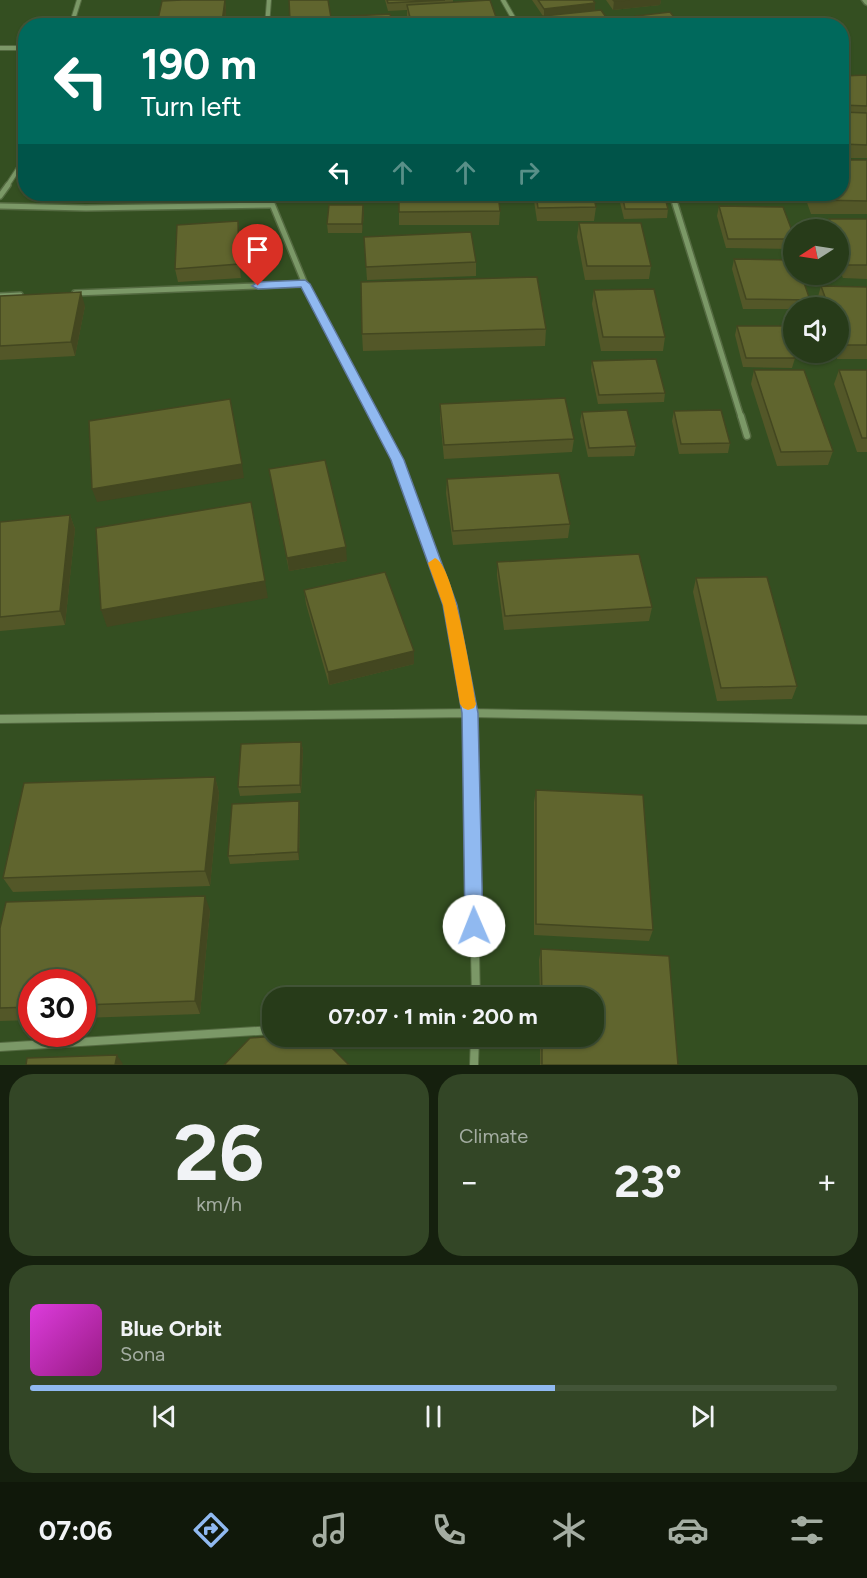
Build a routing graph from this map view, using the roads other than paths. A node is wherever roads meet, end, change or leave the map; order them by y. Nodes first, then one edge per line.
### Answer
1 (79, 0) edge
2 (269, 0) edge
3 (503, 0) edge
4 (73, 18) edge
5 (268, 18) edge
6 (513, 18) edge
7 (0, 48) edge
8 (18, 48) edge
9 (18, 169) edge
10 (0, 196) edge
11 (270, 201) edge
12 (674, 201) edge
13 (271, 205) junction
14 (0, 206) edge
15 (305, 284) junction
16 (70, 293) edge
17 (23, 295) edge
18 (0, 296) edge
19 (747, 436) dead end
20 (470, 713) junction
21 (0, 719) edge
22 (867, 720) edge
23 (476, 987) edge
24 (262, 1031) edge
25 (0, 1047) edge
26 (475, 1047) edge
27 (474, 1065) edge

1 - 4 street
2 - 5 street
3 - 6 street
7 - 8 street
9 - 10 street
11 - 13 street
12 - 19 street
13 - 14 street
13 - 15 street
15 - 16 street
15 - 20 street
17 - 18 street
20 - 21 street
20 - 22 street
20 - 23 street
24 - 25 street
26 - 27 street

